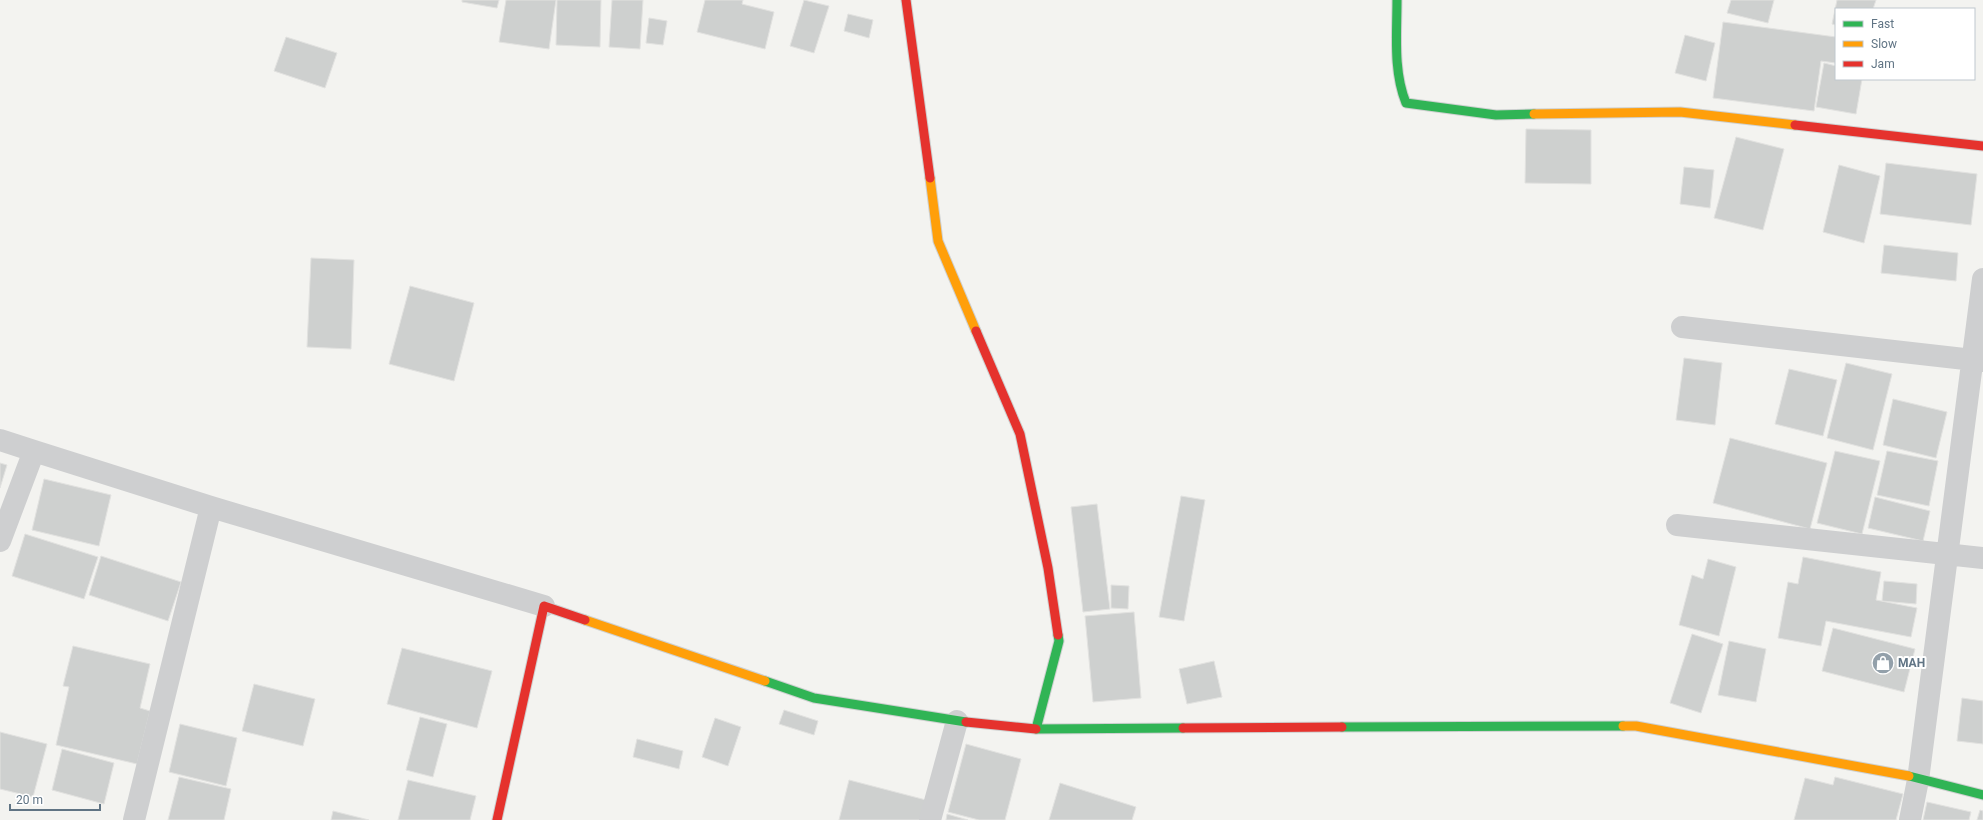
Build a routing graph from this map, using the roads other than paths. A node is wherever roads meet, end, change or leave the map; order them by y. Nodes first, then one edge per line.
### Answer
1 (906, 0) edge
2 (1397, 0) edge
3 (1983, 146) edge
4 (1983, 279) edge
5 (1682, 327) dead end
6 (1978, 361) edge
7 (0, 440) edge
8 (34, 451) junction
9 (211, 507) junction
10 (1677, 525) dead end
11 (0, 542) edge
12 (1947, 553) junction
13 (1983, 558) edge
14 (544, 606) junction
15 (957, 721) junction
16 (1036, 729) junction
17 (1918, 780) junction
18 (1983, 795) edge
19 (134, 820) edge
20 (497, 820) edge
21 (930, 820) edge
22 (1910, 820) edge

1 - 16 street
2 - 3 street
4 - 6 street
5 - 6 street
6 - 12 street
7 - 8 street
8 - 9 street
8 - 11 street
9 - 14 street
9 - 19 street
10 - 12 street
12 - 13 street
12 - 17 street
14 - 15 street
14 - 20 street
15 - 16 street
15 - 21 street
16 - 17 street
17 - 18 street
17 - 22 street

